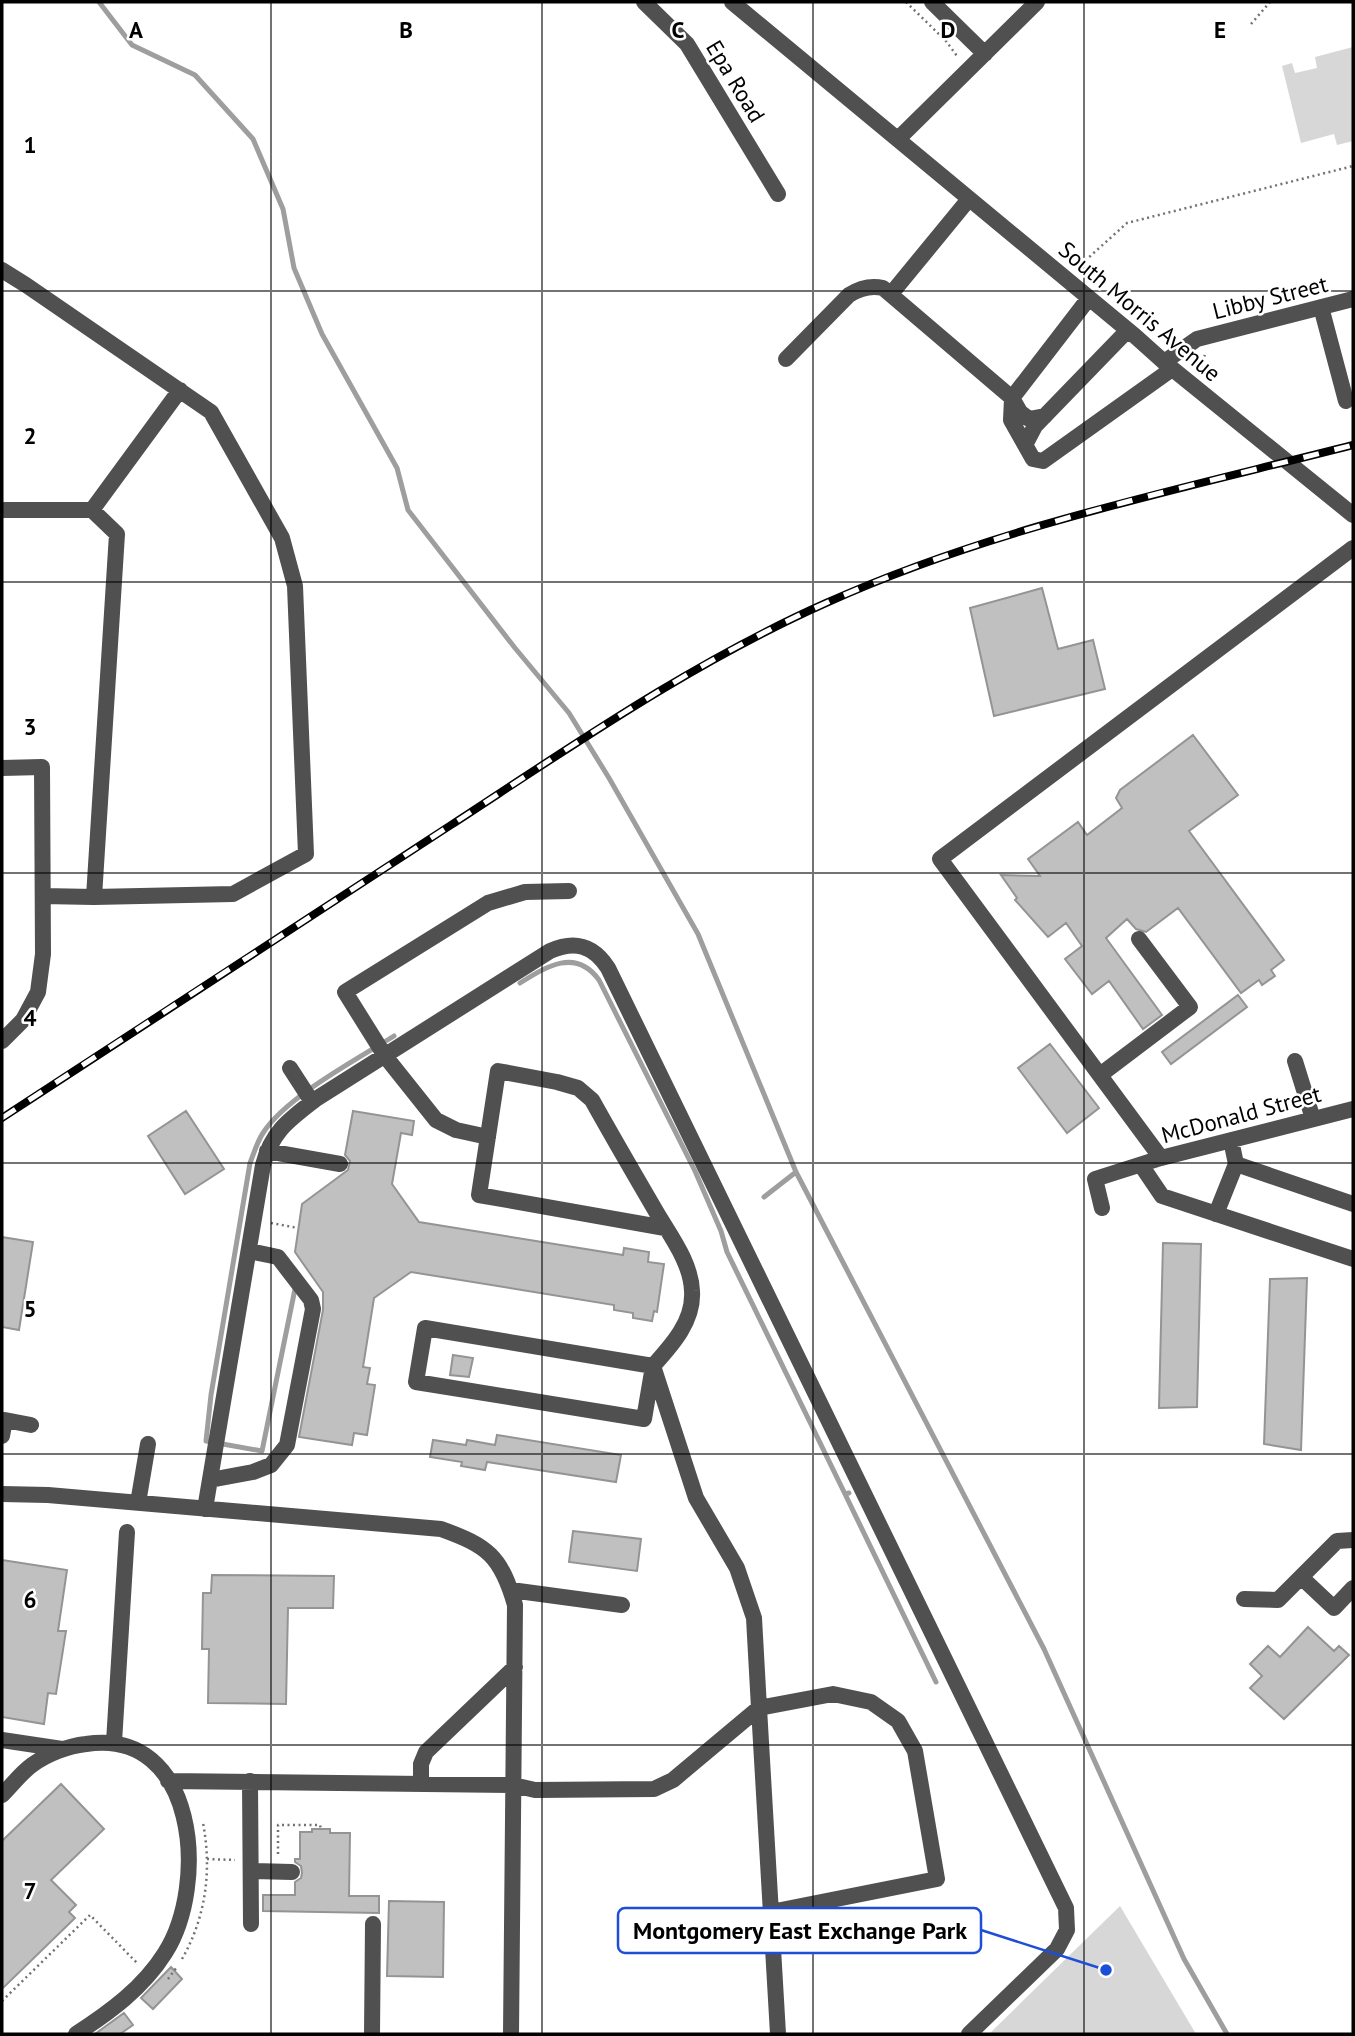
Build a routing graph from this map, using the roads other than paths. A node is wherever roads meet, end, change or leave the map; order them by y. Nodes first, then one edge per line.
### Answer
1 (644, 2) edge
2 (732, 2) edge
3 (932, 2) edge
4 (1037, 2) edge
5 (985, 54) junction
6 (898, 139) junction
7 (778, 194) dead end
8 (969, 199) junction
9 (2, 271) edge
10 (891, 294) junction
11 (1089, 298) junction
12 (1353, 299) edge
13 (1321, 307) junction
14 (1128, 330) junction
15 (786, 359) dead end
16 (1168, 365) junction
17 (180, 390) junction
18 (1012, 398) junction
19 (1346, 401) dead end
20 (1045, 416) junction
21 (1025, 445) junction
22 (2, 510) edge
23 (92, 510) junction
24 (1353, 515) edge
25 (1353, 548) edge
26 (2, 768) edge
27 (569, 891) dead end
28 (43, 896) junction
29 (94, 897) junction
30 (1139, 939) dead end
31 (2, 1041) edge
32 (385, 1056) junction
33 (1294, 1061) dead end
34 (290, 1068) dead end
35 (1100, 1075) junction
36 (312, 1102) junction
37 (1353, 1109) edge
38 (1313, 1119) junction
39 (488, 1137) junction
40 (1231, 1140) junction
41 (267, 1151) junction
42 (1161, 1158) junction
43 (340, 1164) dead end
44 (1236, 1164) junction
45 (1141, 1165) junction
46 (1353, 1204) edge
47 (1102, 1208) dead end
48 (1216, 1214) junction
49 (666, 1228) junction
50 (248, 1251) junction
51 (1353, 1259) edge
52 (653, 1366) junction
53 (31, 1425) dead end
54 (2, 1436) edge
55 (148, 1444) dead end
56 (210, 1480) junction
57 (2, 1494) edge
58 (138, 1503) junction
59 (205, 1509) junction
60 (127, 1532) dead end
61 (1353, 1540) edge
62 (1301, 1577) junction
63 (1353, 1588) edge
64 (511, 1590) junction
65 (1244, 1599) dead end
66 (622, 1605) dead end
67 (515, 1667) junction
68 (759, 1708) junction
69 (2, 1740) edge
70 (114, 1742) junction
71 (64, 1749) junction
72 (168, 1780) junction
73 (250, 1782) junction
74 (421, 1784) junction
75 (513, 1785) junction
76 (2, 1795) edge
77 (251, 1865) junction
78 (285, 1872) road end
79 (771, 1912) junction
80 (251, 1924) dead end
81 (373, 1924) dead end
82 (76, 2034) edge
83 (372, 2034) edge
84 (511, 2034) edge
85 (778, 2034) edge
86 (969, 2034) edge

1 - 7 street, Epa Road
2 - 6 street, South Morris Avenue
3 - 5 street
4 - 5 street
5 - 6 street
6 - 8 street, South Morris Avenue
8 - 10 street
8 - 11 street, South Morris Avenue
9 - 17 street
10 - 15 street
10 - 18 street
11 - 14 street, South Morris Avenue
11 - 18 street
12 - 13 street, Libby Street
13 - 16 street, Libby Street
13 - 19 street
14 - 16 street, South Morris Avenue
14 - 20 street
16 - 21 street, Libby Street
16 - 24 street, South Morris Avenue
17 - 23 street
17 - 29 street
18 - 20 street
18 - 21 street
20 - 21 street
22 - 23 street
23 - 29 street
25 - 35 street
26 - 28 street
27 - 32 street
28 - 29 street
28 - 31 street
30 - 35 street
32 - 36 street
32 - 39 street
32 - 86 street
33 - 38 street
34 - 36 street
35 - 42 street
36 - 41 street
37 - 38 street, McDonald Street
38 - 40 street, McDonald Street
39 - 49 street
39 - 49 street
40 - 42 street, McDonald Street
40 - 44 street
41 - 43 street
41 - 50 street
42 - 45 street, McDonald Street
44 - 46 street
44 - 48 street
45 - 47 street, McDonald Street
45 - 48 street
48 - 51 street
49 - 52 street
50 - 56 street
50 - 56 street
52 - 52 street
52 - 68 street
53 - 54 street
55 - 58 street
56 - 59 street
57 - 58 street
58 - 59 street
59 - 64 street
60 - 70 street
61 - 62 street
62 - 63 street
62 - 65 street
64 - 66 street
64 - 67 street
67 - 74 street
67 - 75 street
68 - 75 street
68 - 79 street
68 - 79 street
69 - 71 street
70 - 71 street
70 - 72 street
71 - 76 street
72 - 73 street
72 - 82 street
73 - 74 street
73 - 77 street
74 - 75 street
75 - 84 street
77 - 78 street
77 - 80 street
79 - 85 street
81 - 83 street

